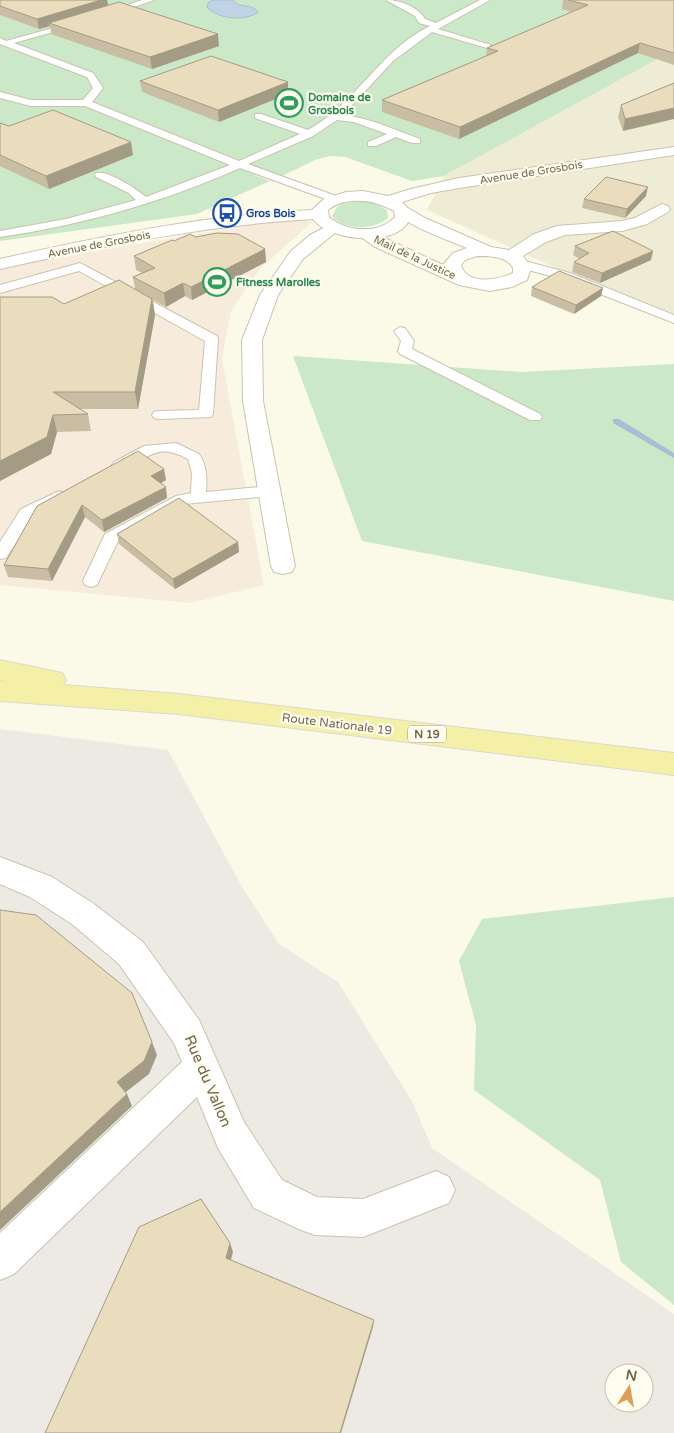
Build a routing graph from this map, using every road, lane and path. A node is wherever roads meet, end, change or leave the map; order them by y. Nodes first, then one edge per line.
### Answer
1 (150, 0) edge
2 (390, 0) edge
3 (486, 0) edge
4 (95, 17) edge
5 (62, 18) edge
6 (433, 27) junction
7 (3, 42) edge
8 (487, 44) dead end
9 (0, 95) edge
10 (86, 103) junction
11 (258, 116) edge
12 (336, 116) junction
13 (396, 133) junction
14 (310, 134) junction
15 (416, 141) dead end
16 (372, 144) dead end
17 (674, 151) edge
18 (240, 165) junction
19 (100, 175) edge
20 (144, 201) junction
21 (396, 206) junction
22 (662, 208) dead end
23 (329, 211) junction
24 (364, 233) junction
25 (0, 234) edge
26 (487, 251) junction
27 (516, 260) junction
28 (0, 264) edge
29 (465, 281) junction
30 (0, 289) edge
31 (674, 319) edge
32 (400, 331) dead end
33 (159, 414) dead end
34 (535, 417) dead end
35 (106, 472) edge
36 (71, 490) edge
37 (270, 491) junction
38 (198, 497) junction
39 (0, 554) edge
40 (283, 566) dead end
41 (91, 581) dead end
42 (0, 670) edge
43 (0, 691) edge
44 (179, 704) junction
45 (674, 764) edge
46 (0, 870) edge
47 (202, 1068) junction
48 (436, 1190) dead end
49 (0, 1260) edge

1 - 4 lane
2 - 6 lane
3 - 6 lane
5 - 7 lane
6 - 8 lane
6 - 12 lane
7 - 10 lane
9 - 10 lane
10 - 18 lane
11 - 14 lane
12 - 13 lane
12 - 14 lane
13 - 15 lane
13 - 16 lane
14 - 18 lane
17 - 21 street, Avenue de Grosbois
18 - 20 lane
18 - 23 lane
19 - 20 lane
20 - 25 lane
21 - 23 street
21 - 24 street
21 - 26 street
22 - 27 street
23 - 24 street
23 - 28 street, Avenue de Grosbois
23 - 37 street
24 - 29 street, Mail de la Justice
26 - 27 street
26 - 29 street
27 - 29 street, Mail de la Justice
27 - 31 lane
30 - 33 lane
32 - 34 lane
35 - 38 lane
36 - 39 lane
37 - 38 lane
37 - 40 street
38 - 41 lane
42 - 44 main road, Route Nationale 19 / N 19
43 - 44 main road, Route Nationale 19 / N 19
44 - 45 main road, Route Nationale 19 / N 19
46 - 47 street, Rue du Vallon
47 - 48 street, Rue du Vallon
47 - 49 street

